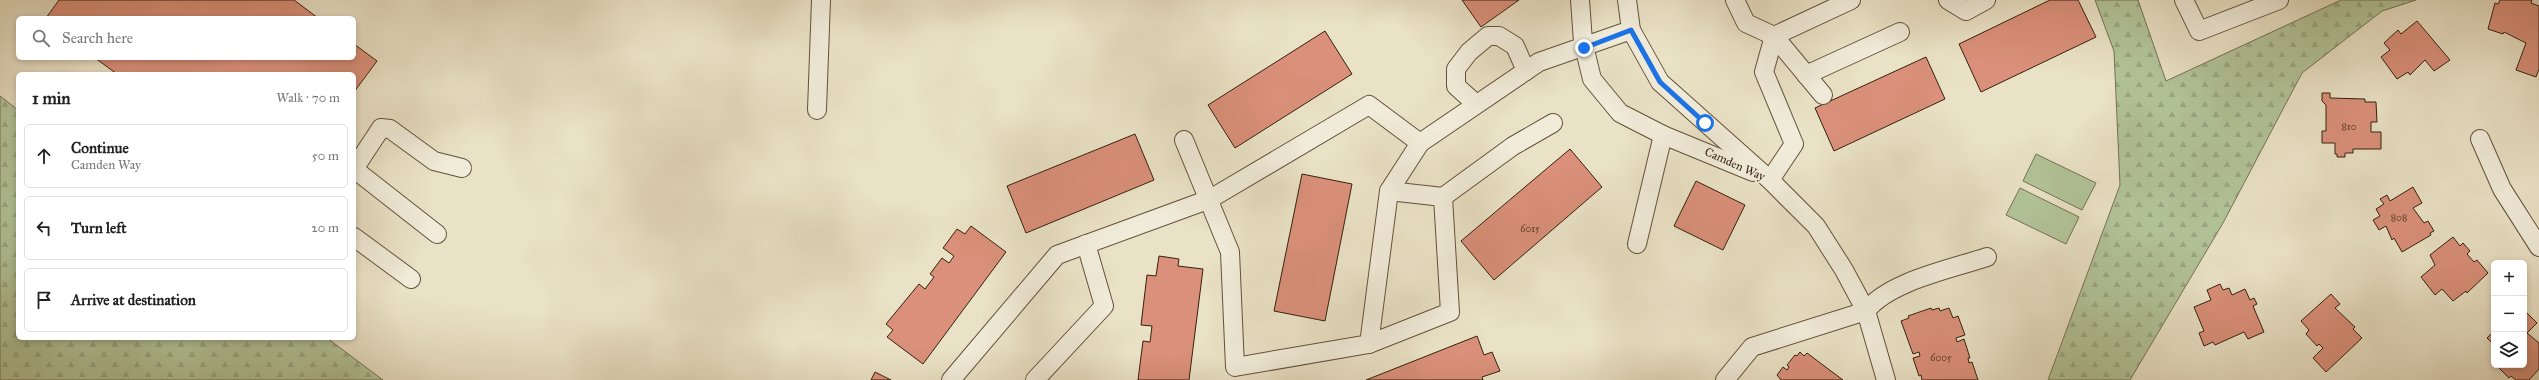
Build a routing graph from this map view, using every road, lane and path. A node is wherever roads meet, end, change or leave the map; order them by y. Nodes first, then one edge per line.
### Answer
1 (821, 0) edge
2 (1580, 0) edge
3 (1627, 0) edge
4 (1735, 0) edge
5 (1851, 0) edge
6 (1948, 0) edge
7 (1986, 0) edge
8 (2184, 0) edge
9 (2280, 0) edge
10 (1631, 30) junction
11 (1900, 32) dead end
12 (1774, 36) junction
13 (1584, 48) junction
14 (1526, 71) junction
15 (1806, 75) junction
16 (1823, 95) dead end
17 (1476, 104) junction
18 (817, 110) dead end
19 (1553, 123) dead end
20 (1664, 135) junction
21 (2480, 139) dead end
22 (1184, 140) dead end
23 (1420, 143) junction
24 (356, 166) edge
25 (462, 168) dead end
26 (356, 171) edge
27 (1770, 180) junction
28 (1389, 191) junction
29 (1443, 197) junction
30 (1210, 199) junction
31 (437, 234) dead end
32 (356, 238) edge
33 (1086, 244) junction
34 (1637, 244) dead end
35 (2539, 246) edge
36 (1987, 256) dead end
37 (411, 279) dead end
38 (1866, 311) junction
39 (1369, 344) junction
40 (1233, 373) edge
41 (951, 380) edge
42 (1035, 380) edge
43 (1725, 380) edge
44 (1886, 380) edge

1 - 18 street
2 - 13 street, Camden Way
3 - 10 street, Camden Way
4 - 12 street
5 - 12 street
6 - 7 street
8 - 9 street
10 - 13 street
10 - 27 street, Camden Way
11 - 15 street
12 - 15 street
12 - 27 street
13 - 14 street
13 - 20 street, Camden Way
14 - 17 street
14 - 17 street
15 - 16 street
17 - 23 street
19 - 29 street
20 - 27 street, Camden Way
20 - 34 street
21 - 35 street
22 - 30 street
23 - 28 street
23 - 30 street
24 - 25 street
26 - 31 street
27 - 38 street
28 - 29 street
28 - 39 street
29 - 39 street
30 - 33 street
30 - 40 street
32 - 37 street
33 - 41 street
33 - 42 street
36 - 38 street
38 - 43 street
38 - 44 street
39 - 40 street

